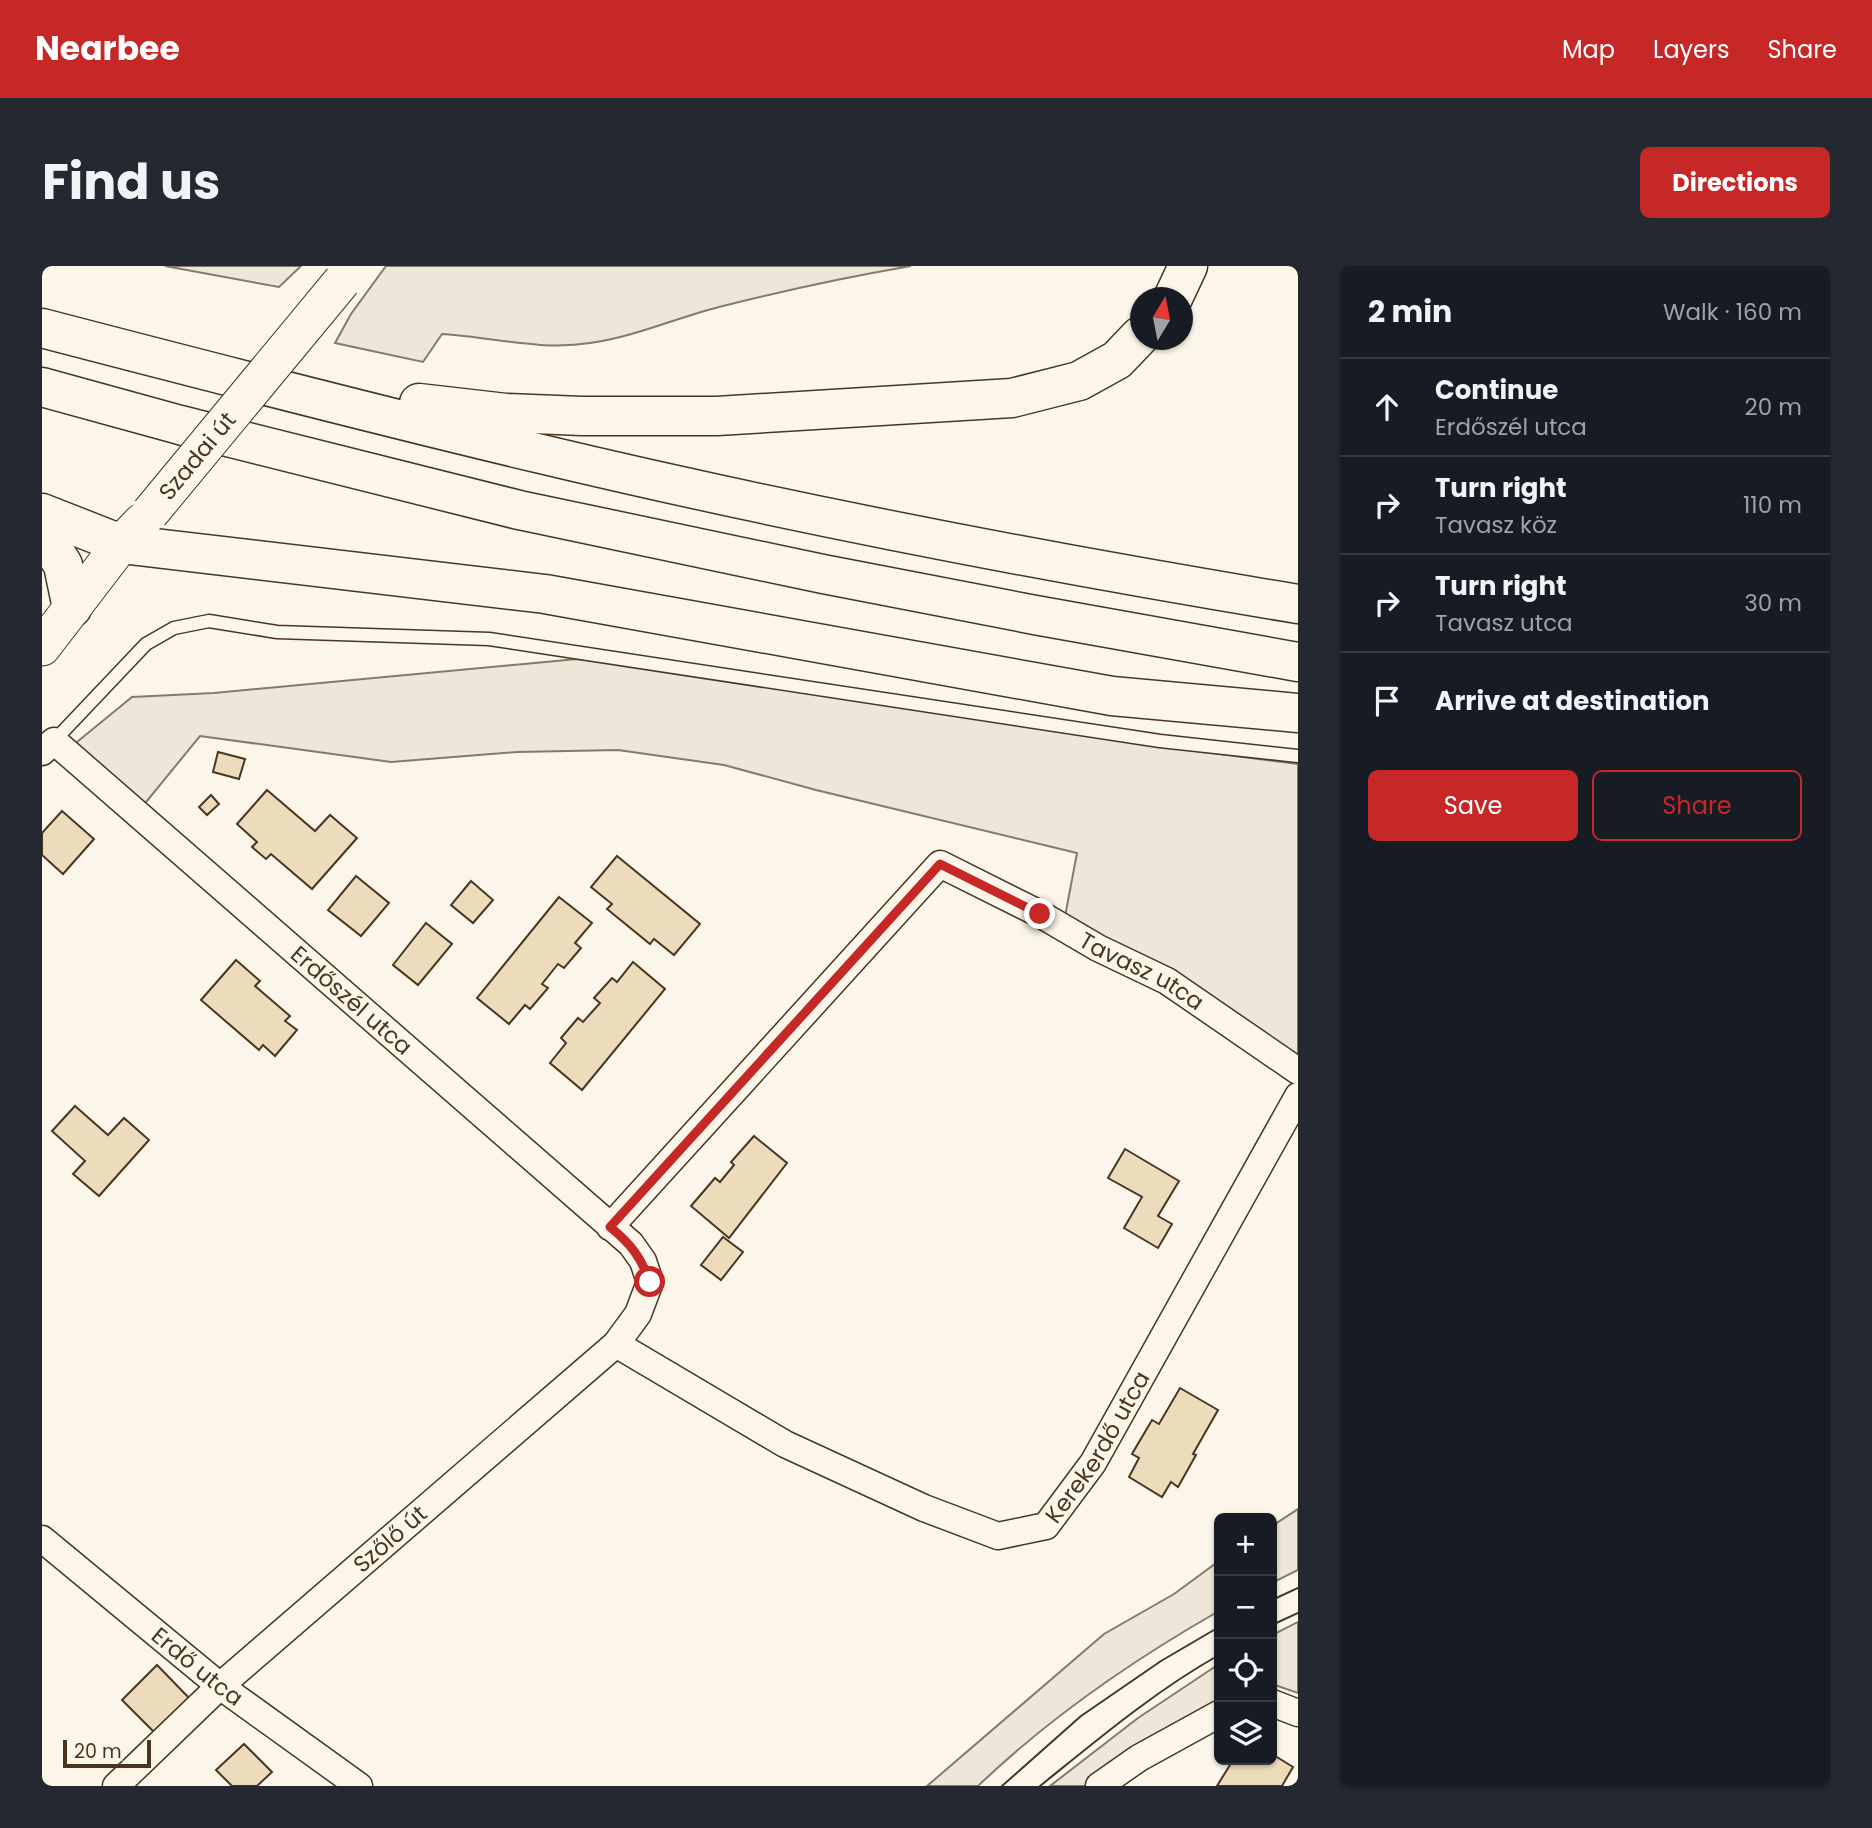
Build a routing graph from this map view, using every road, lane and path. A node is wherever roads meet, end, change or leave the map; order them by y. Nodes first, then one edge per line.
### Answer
1 (1188, 266) edge
2 (348, 274) edge
3 (1178, 287) edge
4 (42, 328) edge
5 (1130, 346) edge
6 (42, 387) edge
7 (316, 399) junction
8 (42, 513) edge
9 (42, 531) edge
10 (121, 544) junction
11 (1298, 604) edge
12 (72, 608) junction
13 (42, 647) edge
14 (1298, 662) edge
15 (1298, 713) edge
16 (48, 746) edge
17 (1298, 757) edge
18 (1298, 1072) edge
19 (1298, 1096) edge
20 (610, 1227) junction
21 (650, 1282) joint
22 (616, 1344) junction
23 (42, 1539) edge
24 (220, 1686) junction
25 (1277, 1705) edge
26 (1298, 1713) edge
27 (1214, 1717) edge
28 (116, 1786) edge
29 (359, 1786) edge
30 (1099, 1786) edge

1 - 3 highway
2 - 10 street, Szadai út, bridge
4 - 7 highway
5 - 7 highway
6 - 14 highway
7 - 11 highway
8 - 10 highway
9 - 12 highway
10 - 12 street, Szadai út
10 - 15 highway
12 - 13 street, Szadai út
16 - 17 lane
16 - 20 street, Erdőszél utca
18 - 20 street, Tavasz utca
19 - 22 street, Kerekerdő utca
20 - 21 street, Erdőszél utca
21 - 22 street, Szőlő út
22 - 24 street, Szőlő út
23 - 24 street, Erdő utca
24 - 28 street, Szőlő út
24 - 29 street, Erdő utca
25 - 26 street
27 - 30 street

